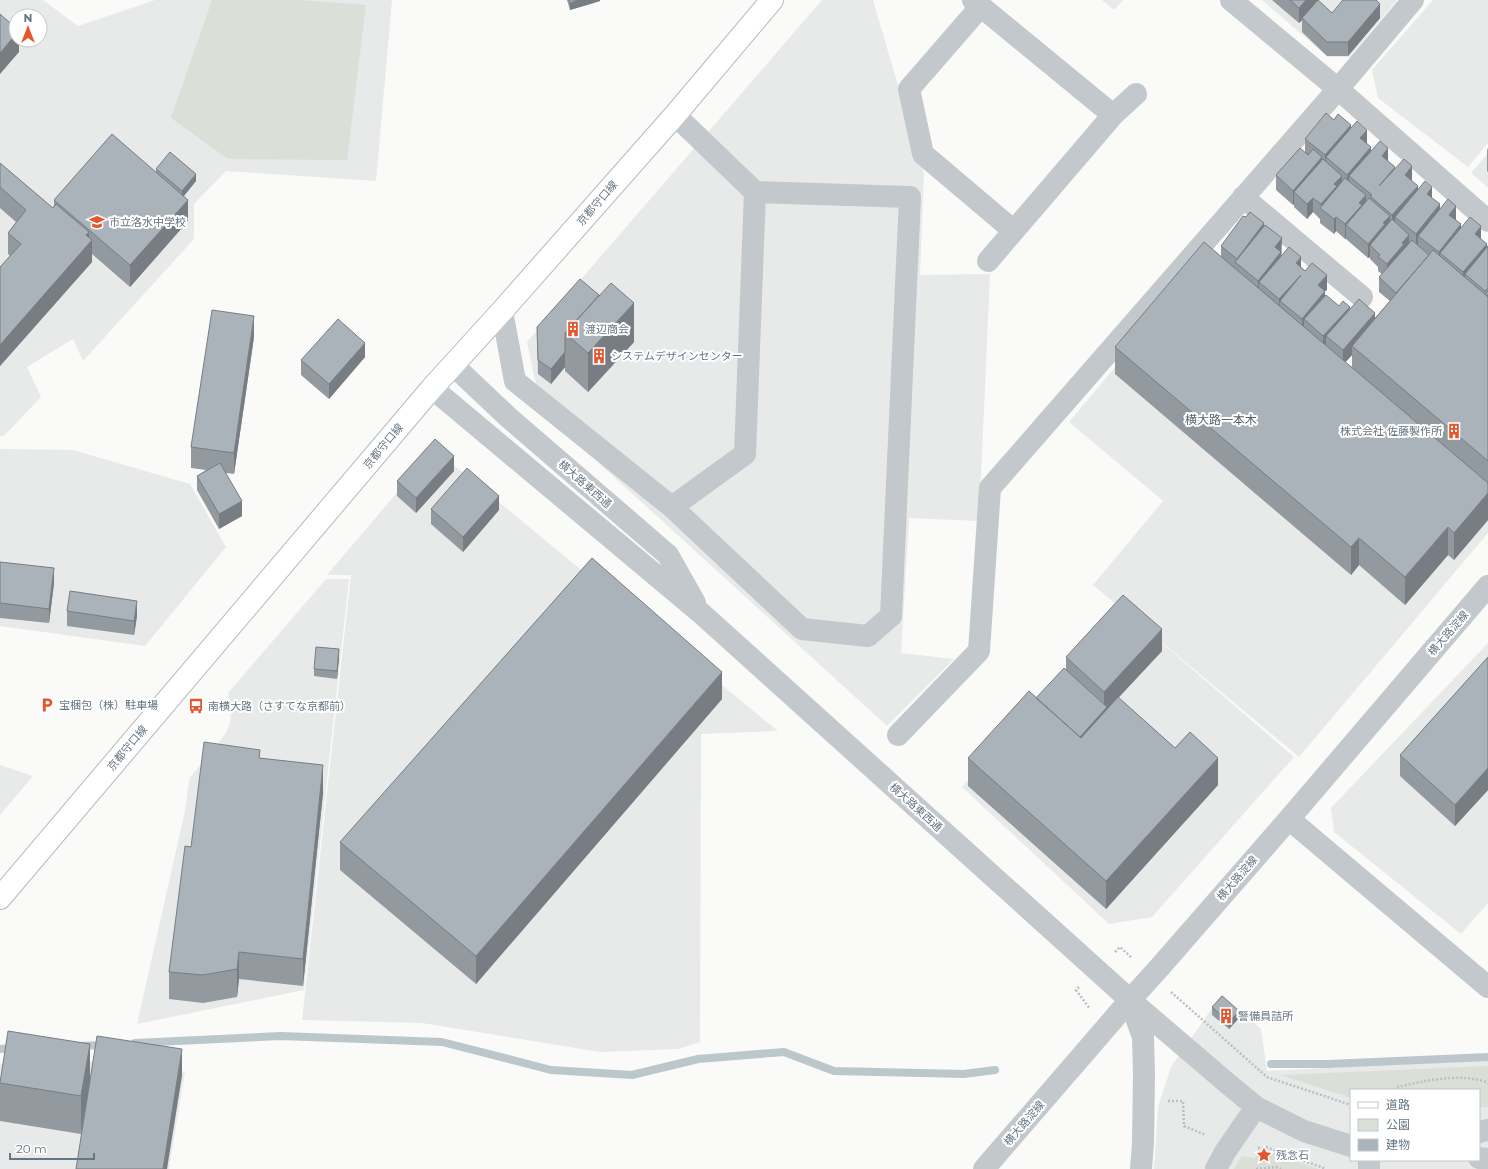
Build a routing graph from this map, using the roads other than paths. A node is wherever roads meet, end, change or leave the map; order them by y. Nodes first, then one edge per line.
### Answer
1 (772, 0) edge
2 (1231, 0) edge
3 (1413, 0) edge
4 (977, 3) edge
5 (1338, 89) junction
6 (1136, 94) dead end
7 (675, 115) junction
8 (1113, 116) junction
9 (755, 192) junction
10 (1244, 197) junction
11 (1488, 221) edge
12 (1014, 231) junction
13 (988, 261) dead end
14 (1362, 296) dead end
15 (502, 311) junction
16 (453, 365) junction
17 (432, 388) junction
18 (672, 507) junction
19 (1488, 586) edge
20 (702, 614) junction
21 (898, 735) dead end
22 (1289, 819) junction
23 (0, 898) edge
24 (1488, 987) edge
25 (1130, 1000) junction
26 (1256, 1107) junction
27 (1350, 1146) edge
28 (984, 1169) edge
29 (1141, 1169) edge
30 (1216, 1169) edge

1 - 7 main road, 京都守口線
2 - 5 street
3 - 5 street
4 - 8 street
4 - 12 street
5 - 10 street
5 - 11 street
6 - 8 street
7 - 9 street
7 - 15 main road, 京都守口線
8 - 12 street
9 - 18 street
9 - 18 street
10 - 14 street
10 - 21 street
12 - 13 street
15 - 16 main road, 京都守口線
15 - 18 street
16 - 17 main road, 京都守口線
16 - 20 street, 横大路東西通
17 - 20 street, 横大路東西通
17 - 23 main road, 京都守口線
19 - 22 street, 横大路淀線
20 - 25 street, 横大路東西通
22 - 24 street
22 - 25 street, 横大路淀線
25 - 26 street, 横大路東西通
25 - 28 street, 横大路淀線
25 - 29 street
26 - 27 street, 横大路東西通
26 - 30 street

